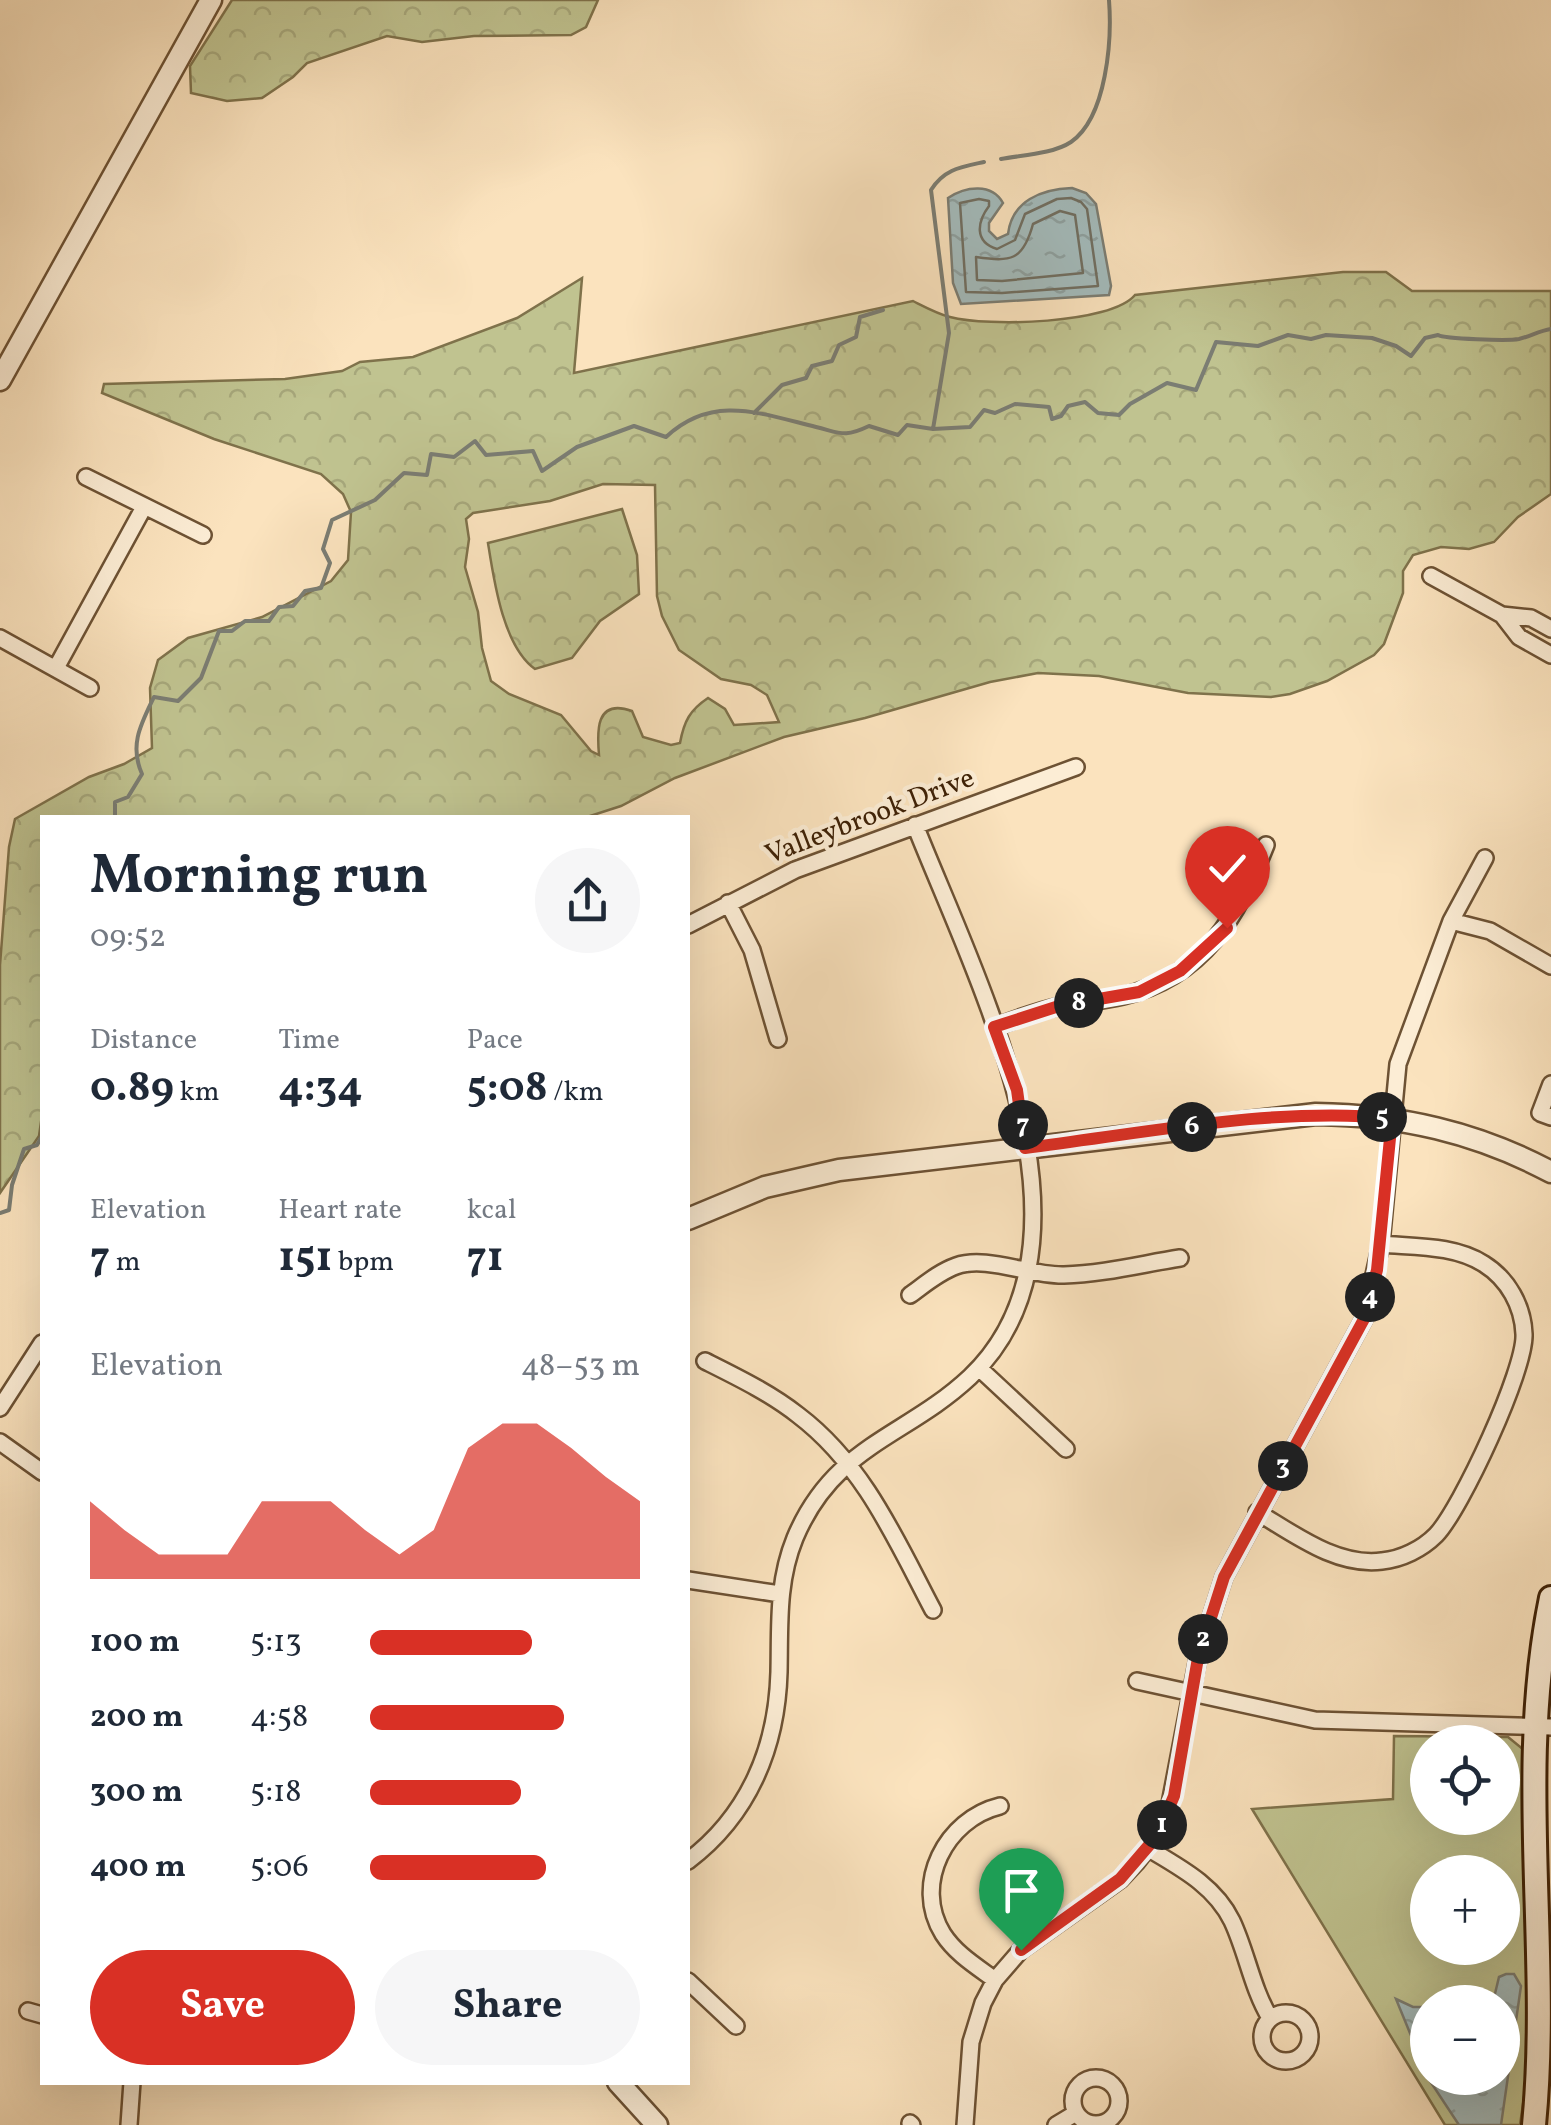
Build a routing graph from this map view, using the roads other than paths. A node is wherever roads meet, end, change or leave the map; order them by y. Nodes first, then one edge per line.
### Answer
1 (211, 0) edge
2 (2, 372) edge
3 (86, 477) dead end
4 (144, 507) junction
5 (203, 535) dead end
6 (1431, 576) dead end
7 (1502, 614) junction
8 (1551, 629) edge
9 (0, 638) edge
10 (1551, 655) edge
11 (56, 668) junction
12 (90, 688) dead end
13 (1076, 768) dead end
14 (915, 826) junction
15 (1266, 844) dead end
16 (1485, 858) dead end
17 (728, 902) junction
18 (1451, 921) junction
19 (690, 924) edge
20 (1551, 966) edge
21 (994, 1027) junction
22 (778, 1039) dead end
23 (1551, 1084) edge
24 (1551, 1117) edge
25 (1392, 1118) junction
26 (1025, 1148) junction
27 (1551, 1172) edge
28 (690, 1218) edge
29 (1380, 1244) junction
30 (1180, 1258) dead end
31 (1026, 1272) junction
32 (910, 1295) dead end
33 (40, 1346) edge
34 (705, 1361) dead end
35 (978, 1368) junction
36 (0, 1408) edge
37 (0, 1442) edge
38 (1066, 1449) dead end
39 (848, 1464) junction
40 (40, 1471) edge
41 (1257, 1512) junction
42 (690, 1580) edge
43 (780, 1594) junction
44 (1551, 1598) edge
45 (934, 1610) dead end
46 (1137, 1681) dead end
47 (1192, 1694) junction
48 (1543, 1727) edge
49 (1000, 1806) dead end
50 (1149, 1849) junction
51 (690, 1860) edge
52 (995, 1980) junction
53 (690, 1983) edge
54 (1270, 2018) dead end
55 (736, 2026) dead end
56 (132, 2085) edge
57 (621, 2085) edge
58 (1076, 2113) dead end
59 (129, 2125) edge
60 (657, 2125) edge
61 (966, 2125) edge
62 (1056, 2125) edge
63 (1534, 2125) edge

1 - 2 street
3 - 4 street
4 - 5 street
4 - 11 street
6 - 7 street
7 - 8 street
7 - 10 street
9 - 11 street
11 - 12 street
13 - 14 street, Valleybrook Drive
14 - 17 street, Valleybrook Drive
14 - 21 street
15 - 21 street
16 - 18 street
17 - 19 street, Valleybrook Drive
17 - 22 street
18 - 20 street
18 - 25 street
21 - 26 street
23 - 24 street
25 - 26 street
25 - 27 street
25 - 29 street
26 - 28 street
26 - 31 street
29 - 41 street
29 - 41 street
30 - 31 street
31 - 32 street
31 - 35 street
33 - 36 street
34 - 39 street
35 - 38 street
35 - 39 street
37 - 40 street
39 - 43 street
39 - 45 street
41 - 47 street
42 - 43 street
43 - 51 street
44 - 48 main road
46 - 47 street
47 - 48 street
47 - 50 street
48 - 63 main road
49 - 52 street
50 - 52 street
50 - 54 street
52 - 61 street
53 - 55 street
56 - 59 street
57 - 60 street
58 - 62 street

